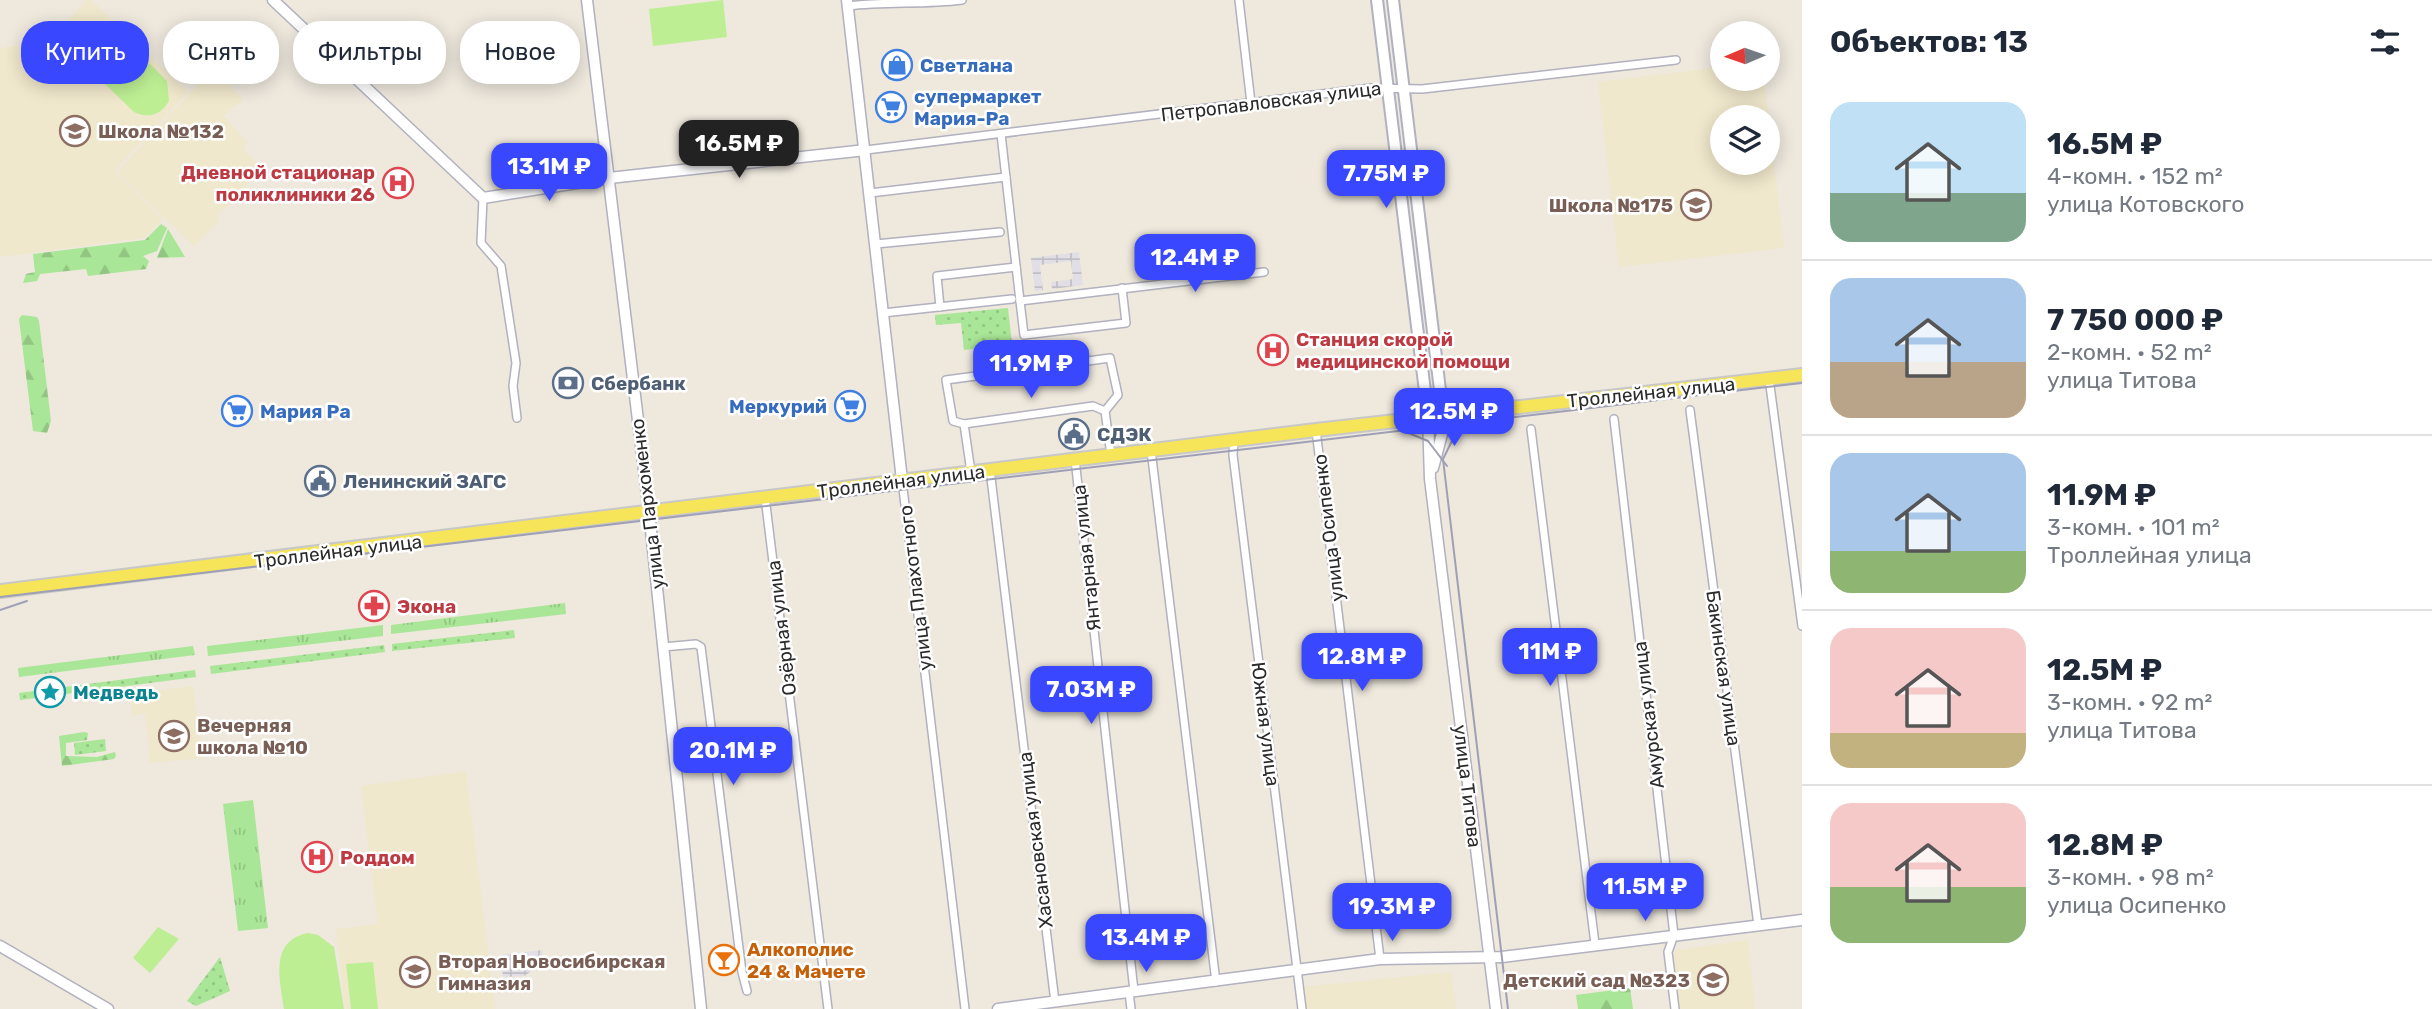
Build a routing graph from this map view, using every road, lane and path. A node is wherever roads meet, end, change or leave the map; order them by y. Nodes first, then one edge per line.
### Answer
1 (273, 0) edge
2 (587, 0) edge
3 (962, 0) edge
4 (1239, 0) edge
5 (1377, 0) edge
6 (1393, 0) edge
7 (847, 3) edge
8 (1676, 60) dead end
9 (1387, 86) junction
10 (1404, 91) junction
11 (1251, 103) junction
12 (1001, 134) junction
13 (866, 150) junction
14 (1006, 177) junction
15 (609, 178) junction
16 (870, 194) junction
17 (483, 198) junction
18 (1000, 232) dead end
19 (876, 244) junction
20 (1016, 267) junction
21 (1264, 272) dead end
22 (1122, 288) junction
23 (1016, 300) junction
24 (940, 307) junction
25 (883, 313) junction
26 (1802, 375) edge
27 (1769, 378) junction
28 (1690, 410) dead end
29 (1105, 411) junction
30 (1443, 415) junction
31 (1428, 416) junction
32 (517, 418) dead end
33 (1614, 419) dead end
34 (964, 424) junction
35 (1531, 429) dead end
36 (1316, 430) junction
37 (1234, 440) junction
38 (1151, 450) junction
39 (1111, 455) junction
40 (1075, 459) junction
41 (990, 470) junction
42 (971, 472) junction
43 (1430, 479) junction
44 (902, 480) junction
45 (765, 497) junction
46 (649, 512) junction
47 (0, 591) edge
48 (1802, 626) edge
49 (663, 647) junction
50 (1802, 920) edge
51 (1758, 925) junction
52 (1674, 935) junction
53 (1595, 944) junction
54 (0, 946) edge
55 (1490, 957) junction
56 (1380, 959) junction
57 (1297, 971) junction
58 (1216, 982) junction
59 (747, 991) dead end
60 (1131, 991) junction
61 (1055, 1002) junction
62 (108, 1009) edge
63 (701, 1009) edge
64 (828, 1009) edge
65 (965, 1009) edge
66 (998, 1009) edge
67 (1131, 1009) edge
68 (1302, 1009) edge
69 (1496, 1009) edge
70 (1675, 1009) edge

1 - 17 street
2 - 15 street, улица Пархоменко
3 - 7 street
4 - 11 street
5 - 9 main road, улица Титова
6 - 10 main road, улица Титова
7 - 13 street, улица Плахотного
8 - 10 street, Петропавловская улица
9 - 10 street, Петропавловская улица
9 - 11 street, Петропавловская улица
9 - 31 main road, улица Титова
10 - 30 main road, улица Титова
11 - 12 street, Петропавловская улица
12 - 13 street, Петропавловская улица
12 - 14 street
13 - 15 street
13 - 16 street, улица Плахотного
14 - 16 street
14 - 20 street
15 - 17 street
15 - 46 street, улица Пархоменко
16 - 19 street, улица Плахотного
17 - 32 street
18 - 19 street
19 - 25 street, улица Плахотного
20 - 23 street
20 - 24 street
21 - 22 street
22 - 23 street
22 - 23 street
23 - 24 street
24 - 25 street
25 - 44 street, улица Плахотного
26 - 27 main road, Троллейная улица
27 - 30 main road, Троллейная улица
27 - 48 street
28 - 51 street, Бакинская улица
29 - 34 street
29 - 34 street
29 - 39 street
30 - 31 main road, Троллейная улица
30 - 43 street, улица Титова
31 - 36 main road, Троллейная улица
31 - 43 street, улица Титова
33 - 52 street, Амурская улица
34 - 42 street
35 - 53 street
36 - 37 main road, Троллейная улица
36 - 56 street, улица Осипенко
37 - 38 main road, Троллейная улица
37 - 57 street, Южная улица
38 - 39 main road, Троллейная улица
38 - 58 street
39 - 40 main road, Троллейная улица
40 - 41 main road, Троллейная улица
40 - 60 street, Янтарная улица
41 - 42 main road, Троллейная улица
41 - 61 street, Хасановская улица
42 - 44 main road, Троллейная улица
43 - 55 street, улица Титова
44 - 45 main road, Троллейная улица
44 - 65 street, улица Плахотного
45 - 46 main road, Троллейная улица
45 - 64 street, Озёрная улица
46 - 47 main road, Троллейная улица
46 - 49 street, улица Пархоменко
49 - 59 street
49 - 63 street, улица Пархоменко
50 - 51 street
51 - 52 street
52 - 53 street
52 - 70 street, Амурская улица
53 - 55 street
54 - 62 street
55 - 56 street
55 - 69 street, улица Титова
56 - 57 street
57 - 58 street
57 - 68 street, Южная улица
58 - 60 street
60 - 61 street
60 - 67 street, Янтарная улица
61 - 66 street

